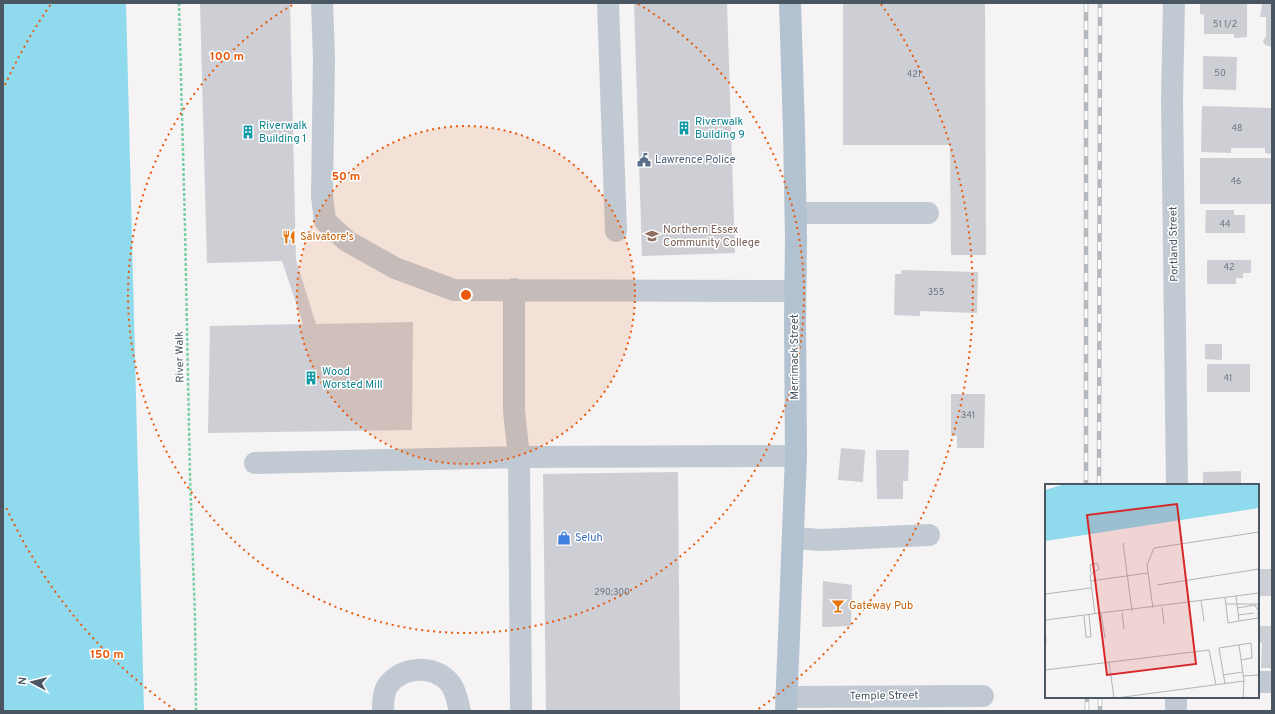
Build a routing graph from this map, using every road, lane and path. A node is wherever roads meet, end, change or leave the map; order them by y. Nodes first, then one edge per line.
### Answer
1 (179, 3) edge
2 (322, 3) edge
3 (608, 3) edge
4 (790, 3) edge
5 (1174, 3) edge
6 (796, 213) junction
7 (928, 213) dead end
8 (616, 232) dead end
9 (514, 289) junction
10 (795, 291) junction
11 (796, 456) junction
12 (519, 457) junction
13 (255, 463) dead end
14 (1176, 484) edge
15 (929, 535) dead end
16 (793, 538) junction
17 (1259, 682) edge
18 (1272, 682) edge
19 (983, 696) dead end
20 (1176, 698) edge
21 (786, 704) edge
22 (196, 711) edge
23 (383, 711) edge
24 (460, 711) edge
25 (521, 711) edge
26 (1176, 711) edge

1 - 22 path, River Walk
2 - 9 street
3 - 8 street
4 - 6 main road, Merrimack Street
5 - 14 street, Portland Street
6 - 7 street
6 - 10 main road, Merrimack Street
9 - 10 street
9 - 12 street
10 - 11 main road, Merrimack Street
11 - 12 street
11 - 16 main road, Merrimack Street
12 - 13 street
12 - 25 street
15 - 16 street
16 - 21 main road, Merrimack Street
17 - 18 street
19 - 21 street, Temple Street
20 - 26 street
23 - 24 street

